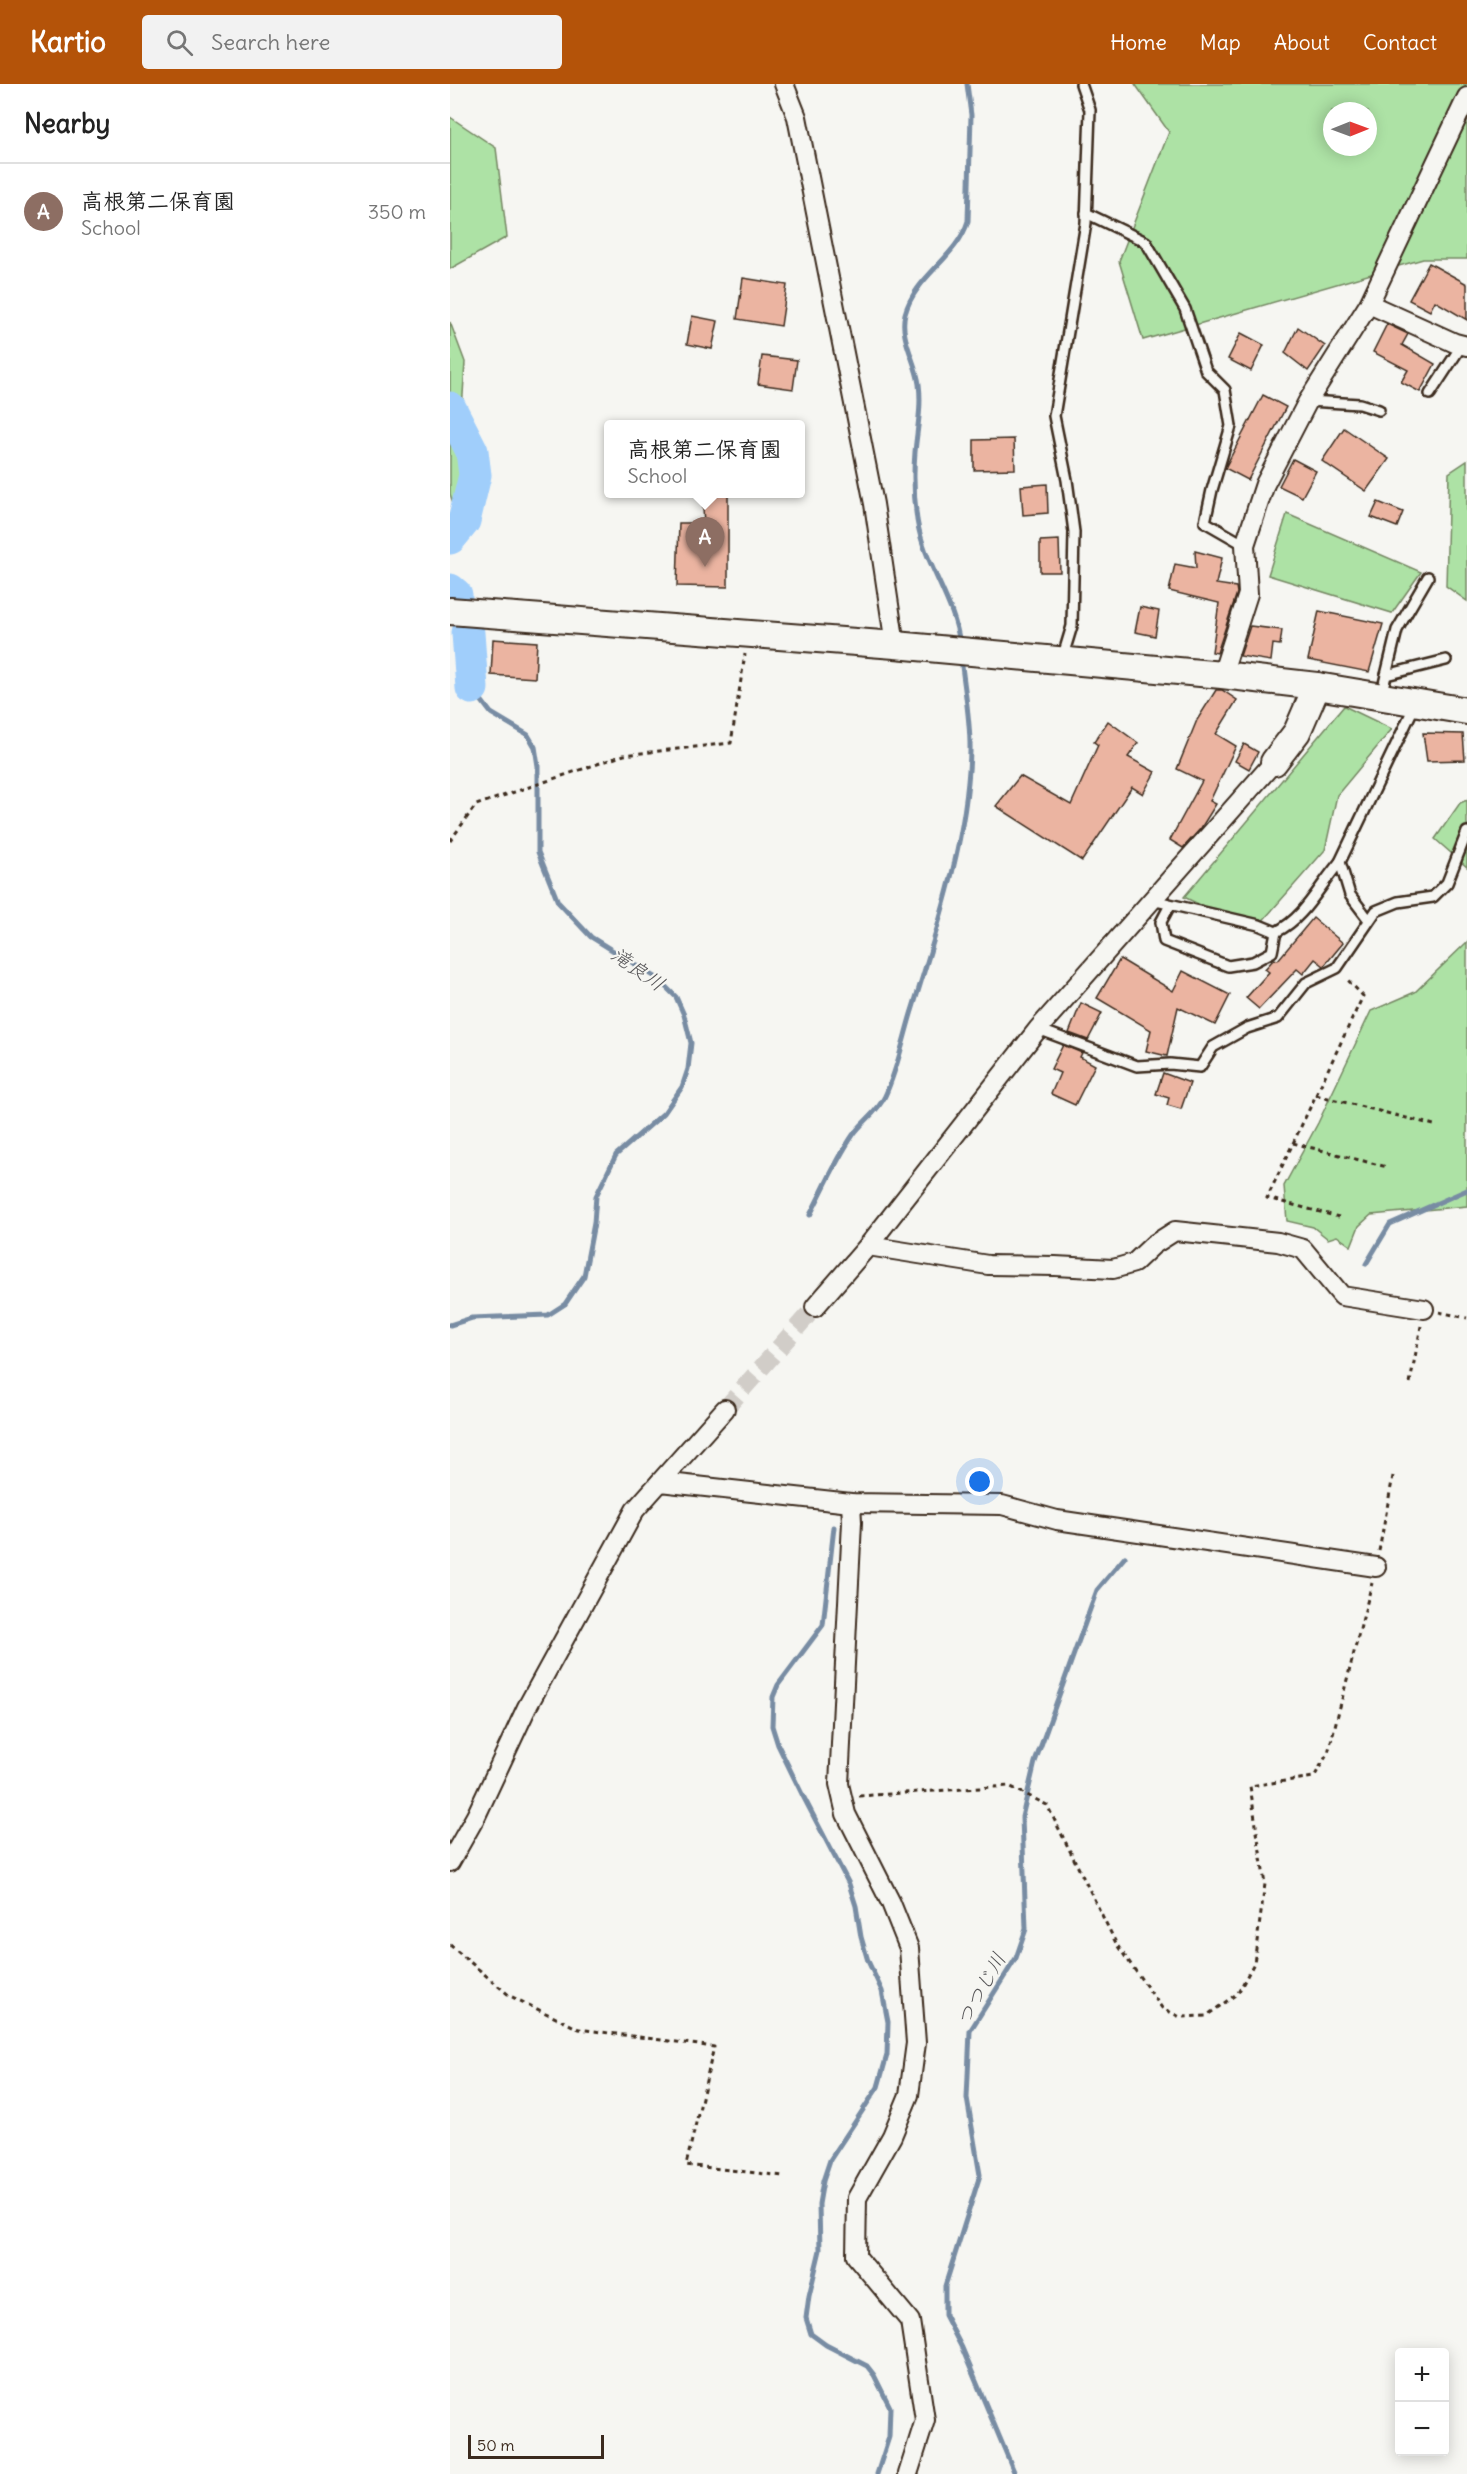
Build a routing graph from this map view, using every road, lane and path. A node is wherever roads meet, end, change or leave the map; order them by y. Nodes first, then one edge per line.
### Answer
1 (784, 84) edge
2 (1081, 84) edge
3 (1467, 97) edge
4 (1086, 213) junction
5 (1369, 304) junction
6 (1464, 346) edge
7 (1430, 394) dead end
8 (1308, 401) junction
9 (1379, 410) dead end
10 (1245, 545) junction
11 (1428, 577) dead end
12 (450, 611) edge
13 (748, 634) junction
14 (895, 645) junction
15 (1062, 659) junction
16 (1446, 660) dead end
17 (1222, 675) junction
18 (1317, 686) junction
19 (1384, 686) junction
20 (1416, 703) junction
21 (1467, 711) edge
22 (1274, 762) joint
23 (1467, 832) edge
24 (450, 841) edge
25 (1340, 862) junction
26 (1152, 900) junction
27 (1170, 905) junction
28 (1369, 920) junction
29 (1276, 932) junction
30 (1337, 968) junction
31 (1038, 1029) junction
32 (1316, 1095) junction
33 (1438, 1126) dead end
34 (1293, 1143) junction
35 (1387, 1167) dead end
36 (1338, 1217) dead end
37 (868, 1246) junction
38 (816, 1307) tunnel mouth
39 (1424, 1309) junction
40 (1467, 1318) edge
41 (1410, 1383) dead end
42 (725, 1408) tunnel mouth
43 (1393, 1476) dead end
44 (660, 1482) junction
45 (851, 1503) junction
46 (1376, 1568) junction
47 (841, 1797) junction
48 (450, 1862) edge
49 (450, 1945) edge
50 (783, 2176) dead end
51 (908, 2474) edge

1 - 14 street
2 - 4 lane
3 - 5 street
4 - 10 lane
4 - 15 lane
5 - 6 street
5 - 8 street
6 - 7 lane
8 - 9 lane
8 - 10 street
10 - 17 street
11 - 19 lane
12 - 13 street
13 - 14 street
13 - 24 path
14 - 15 street
15 - 17 street
16 - 19 lane
17 - 18 street
18 - 19 street
18 - 22 street
19 - 20 street
20 - 21 street
20 - 25 lane
22 - 26 street
23 - 28 lane
25 - 28 lane
25 - 29 lane
26 - 27 lane
26 - 31 street
27 - 29 lane
27 - 29 lane
28 - 30 lane
30 - 31 lane
30 - 32 path
31 - 37 street
32 - 33 path
32 - 34 path
34 - 35 path
34 - 36 path
37 - 38 street
37 - 39 street
39 - 40 path
39 - 41 path
42 - 44 street
43 - 46 path
44 - 45 street
44 - 48 street
45 - 46 street
45 - 47 street
46 - 47 path
47 - 51 street
49 - 50 path

